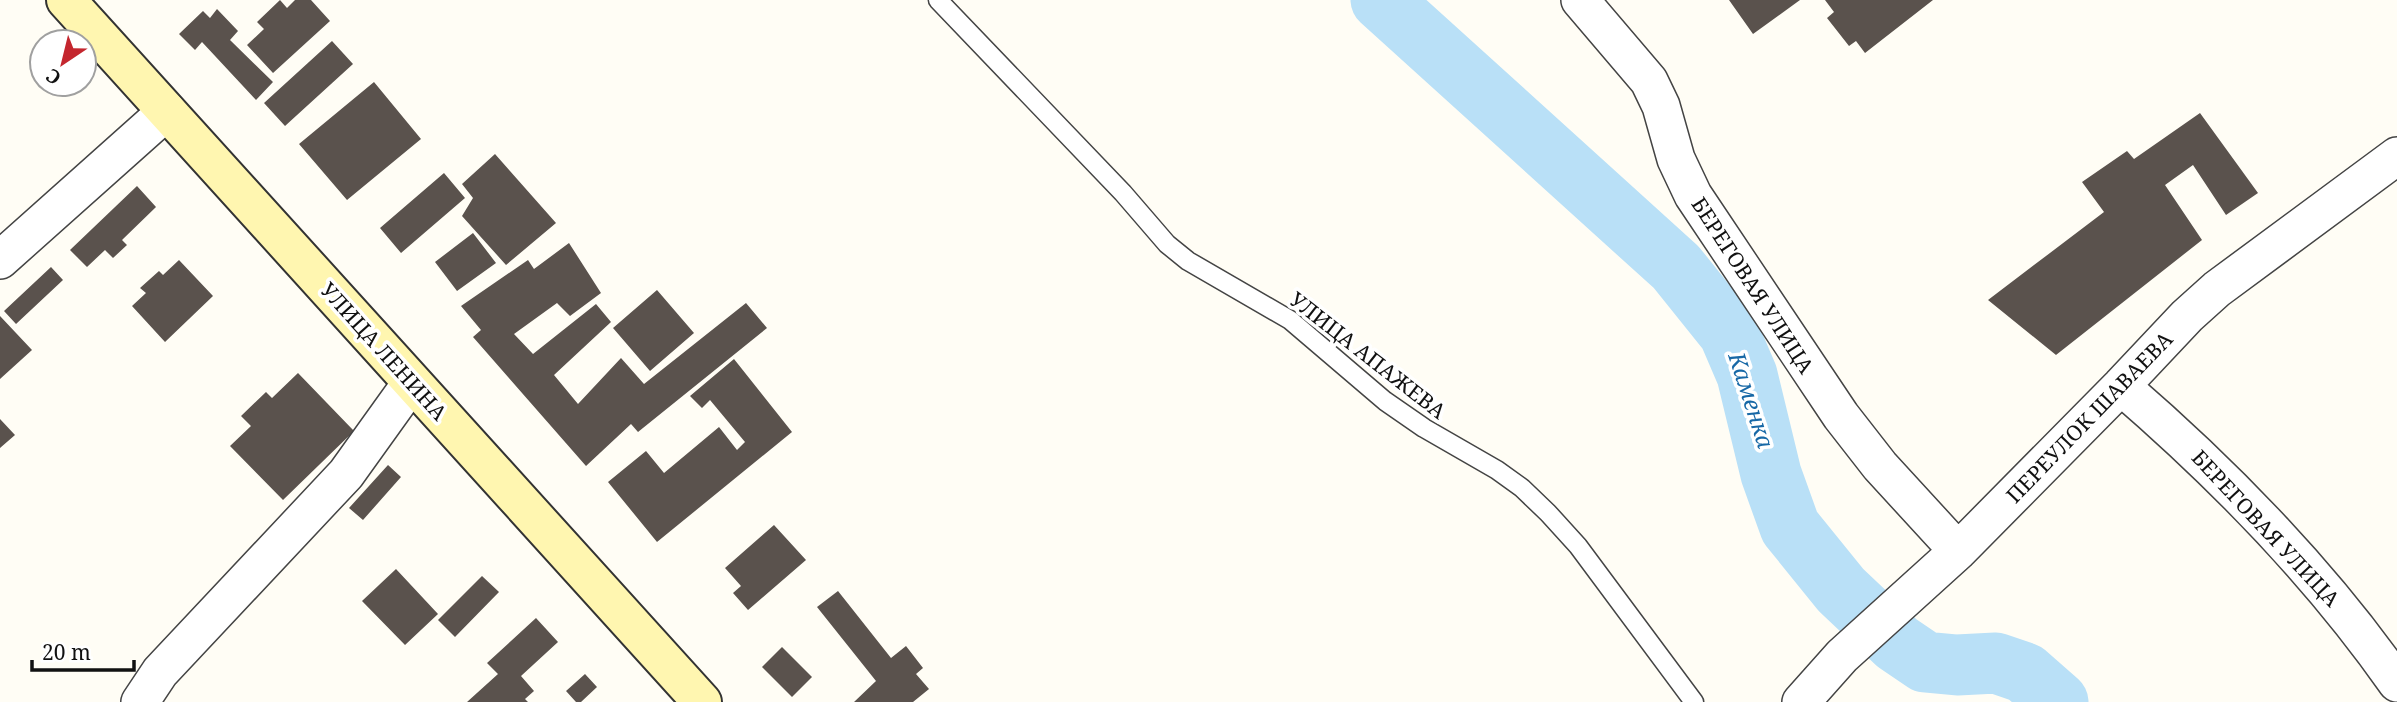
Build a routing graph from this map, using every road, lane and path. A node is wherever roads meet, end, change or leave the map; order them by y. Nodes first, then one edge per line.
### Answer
1 (66, 0) edge
2 (938, 0) edge
3 (1580, 0) edge
4 (167, 111) junction
5 (2397, 156) edge
6 (0, 260) edge
7 (412, 382) junction
8 (2121, 386) junction
9 (1958, 551) junction
10 (2397, 683) edge
11 (140, 702) edge
12 (702, 702) edge
13 (1695, 702) edge
14 (1801, 702) edge

1 - 4 street, УЛИЦА ЛЕНИНА
2 - 13 lane, УЛИЦА АПАЖЕВА
3 - 9 street, БЕРЕГОВАЯ УЛИЦА
4 - 6 street
4 - 7 street, УЛИЦА ЛЕНИНА
5 - 8 street, ПЕРЕУЛОК ШАВАЕВА
7 - 11 street
7 - 12 street, УЛИЦА ЛЕНИНА
8 - 9 street, ПЕРЕУЛОК ШАВАЕВА
8 - 10 street, БЕРЕГОВАЯ УЛИЦА
9 - 14 street, ПЕРЕУЛОК ШАВАЕВА

